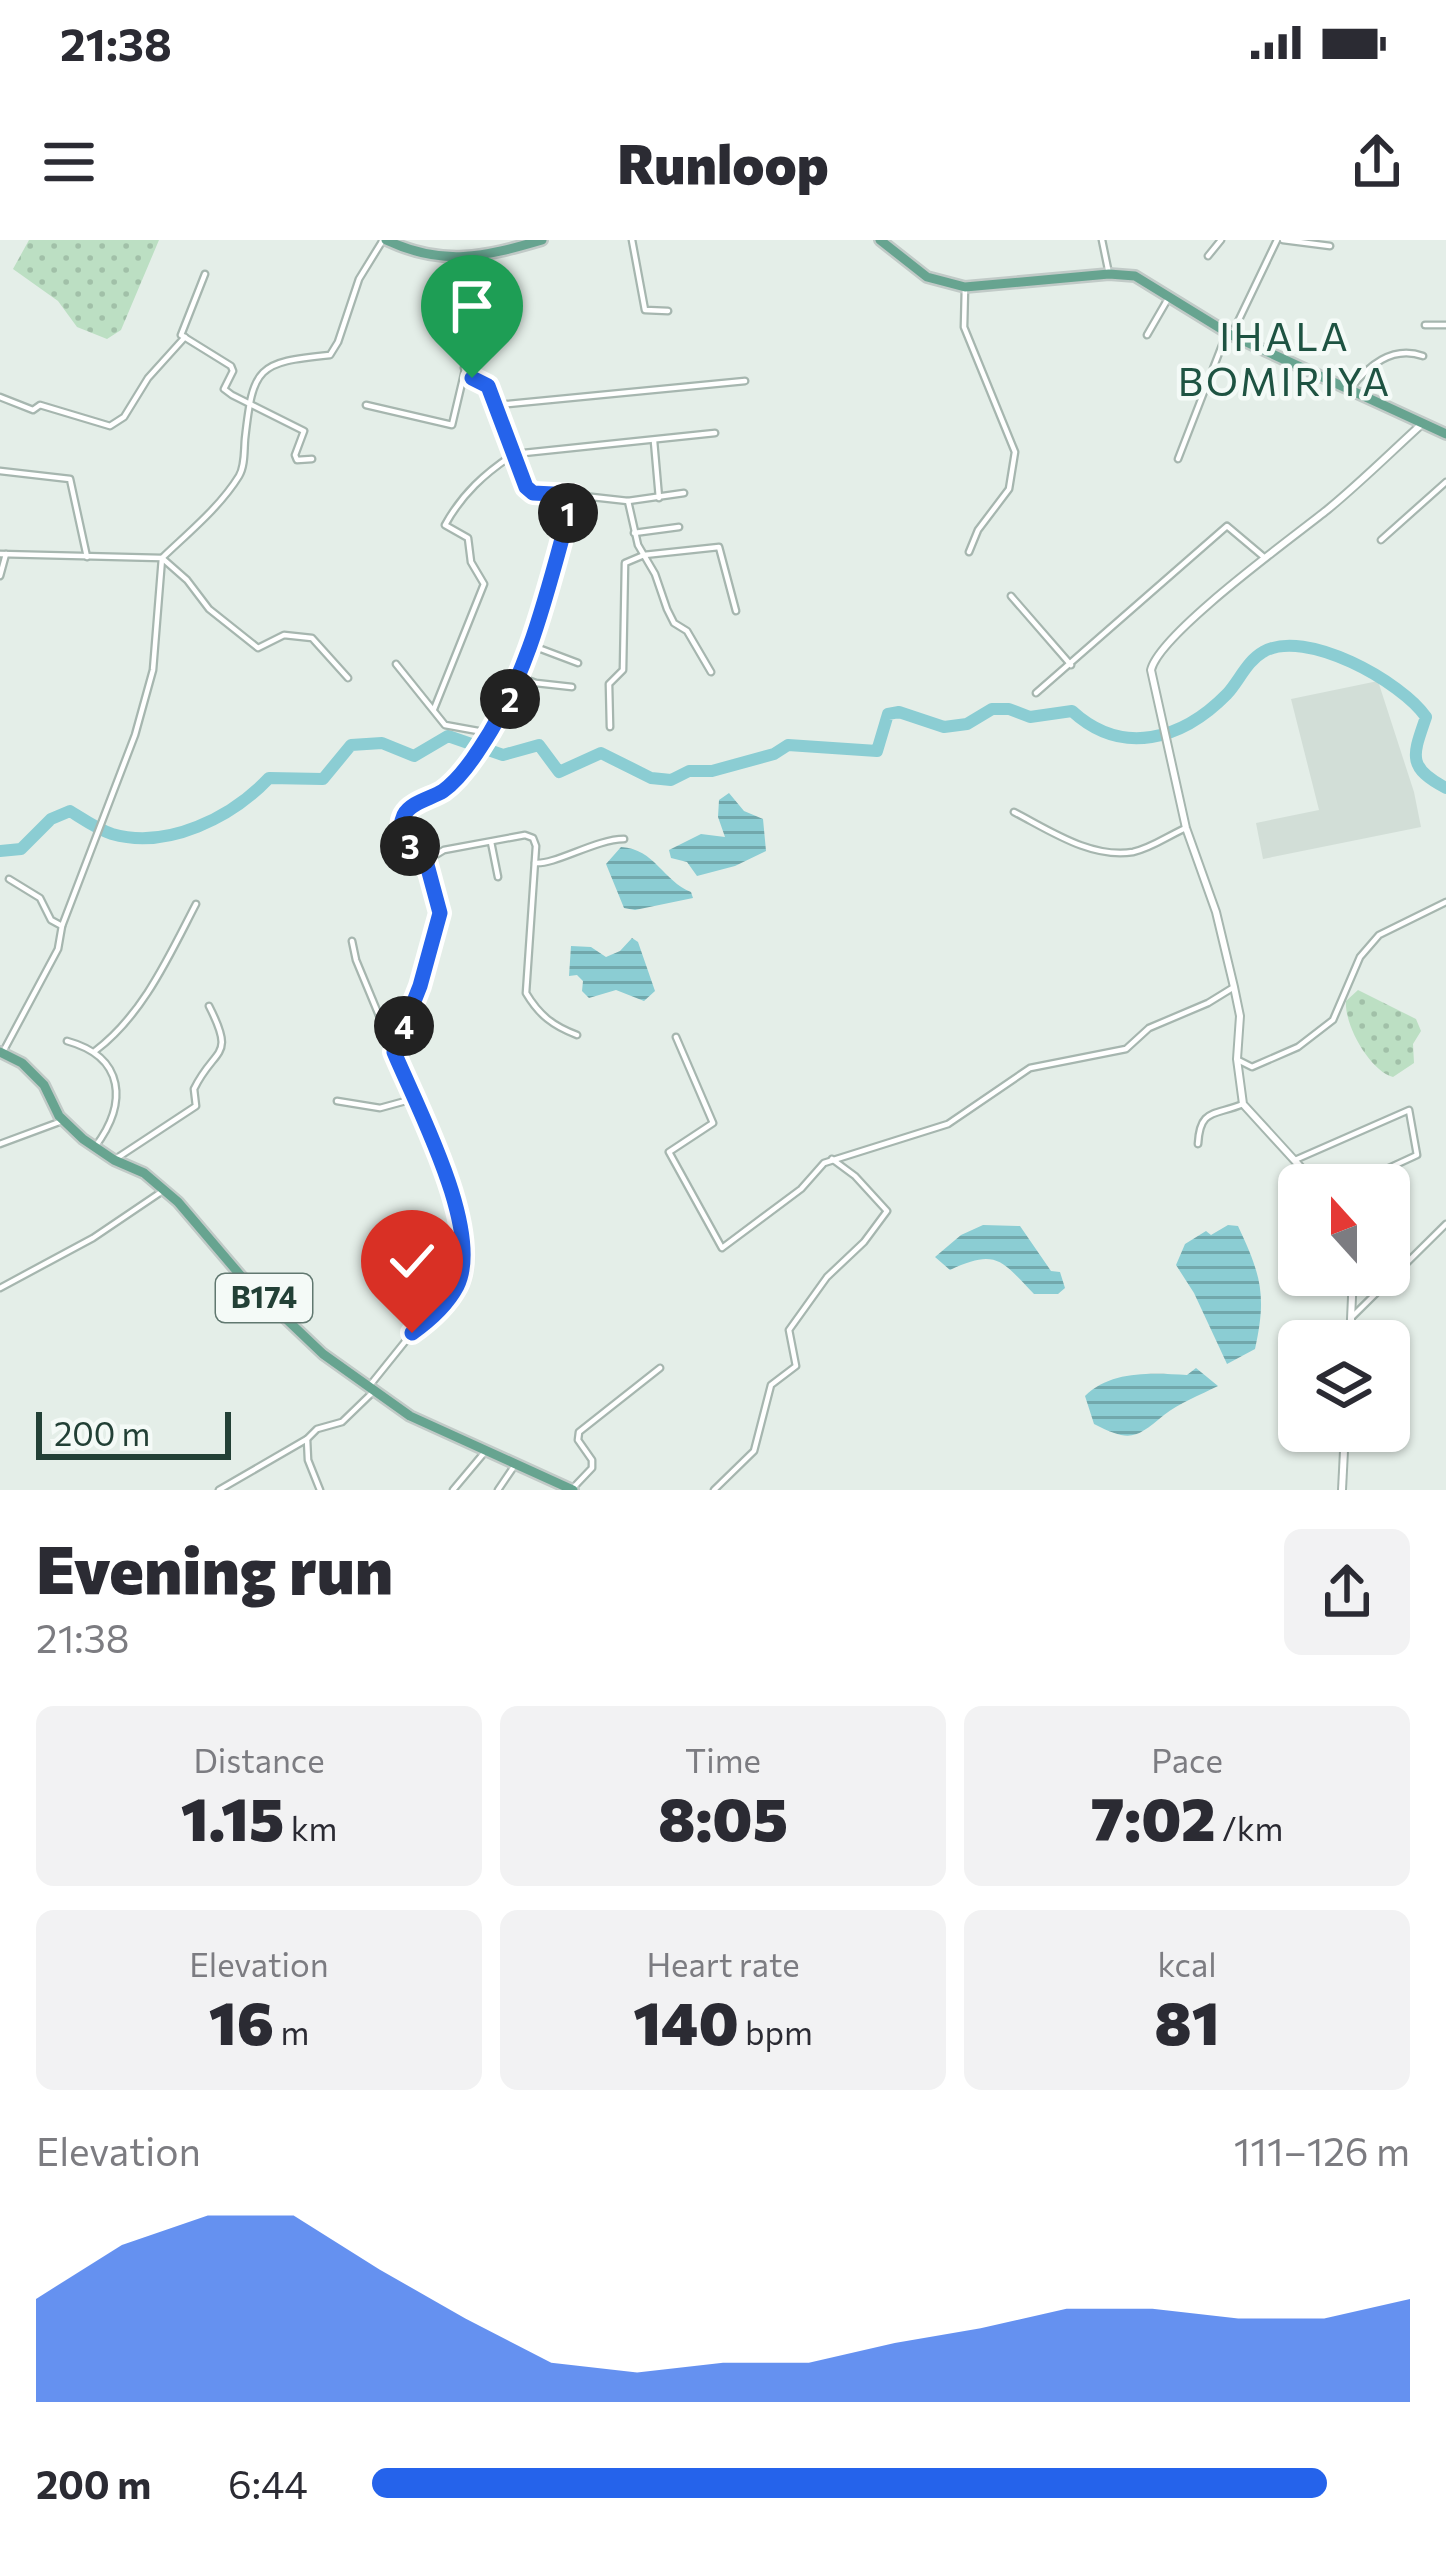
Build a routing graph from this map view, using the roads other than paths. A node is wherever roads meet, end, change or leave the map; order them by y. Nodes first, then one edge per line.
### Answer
1 (385, 240) edge
2 (542, 240) edge
3 (632, 240) edge
4 (880, 240) edge
5 (1102, 240) edge
6 (1221, 240) edge
7 (1280, 240) edge
8 (1330, 246) dead end
9 (488, 253) junction
10 (1208, 256) dead end
11 (205, 274) dead end
12 (1109, 274) junction
13 (965, 287) junction
14 (1169, 297) junction
15 (668, 311) dead end
16 (1425, 325) dead end
17 (1446, 325) edge
18 (1229, 334) junction
19 (1147, 335) dead end
20 (185, 337) junction
21 (1423, 356) dead end
22 (465, 370) junction
23 (745, 381) dead end
24 (1350, 389) junction
25 (0, 397) edge
26 (249, 403) junction
27 (366, 405) dead end
28 (497, 405) junction
29 (1423, 423) junction
30 (715, 433) dead end
31 (1446, 434) edge
32 (654, 441) junction
33 (514, 454) junction
34 (312, 459) dead end
35 (1178, 459) dead end
36 (0, 471) edge
37 (1446, 482) edge
38 (684, 493) dead end
39 (574, 495) junction
40 (659, 498) junction
41 (628, 501) junction
42 (679, 527) dead end
43 (634, 533) junction
44 (1381, 539) dead end
45 (969, 552) dead end
46 (3, 554) edge
47 (644, 555) junction
48 (87, 556) junction
49 (162, 558) junction
50 (1265, 558) junction
51 (0, 576) edge
52 (1011, 596) dead end
53 (736, 611) dead end
54 (532, 645) junction
55 (578, 663) dead end
56 (395, 664) dead end
57 (1071, 665) junction
58 (711, 672) dead end
59 (519, 677) junction
60 (348, 678) dead end
61 (572, 687) dead end
62 (1036, 693) dead end
63 (434, 709) junction
64 (610, 727) dead end
65 (487, 736) junction
66 (1014, 812) dead end
67 (1186, 828) junction
68 (624, 839) dead end
69 (491, 842) junction
70 (426, 861) junction
71 (535, 863) junction
72 (498, 877) dead end
73 (9, 879) dead end
74 (1446, 902) edge
75 (196, 904) dead end
76 (62, 926) junction
77 (352, 941) dead end
78 (1234, 987) junction
79 (209, 1006) dead end
80 (578, 1035) dead end
81 (676, 1037) dead end
82 (67, 1041) dead end
83 (94, 1052) junction
84 (394, 1052) junction
85 (2, 1053) edge
86 (1237, 1059) junction
87 (413, 1099) junction
88 (337, 1101) dead end
89 (1243, 1104) junction
90 (64, 1120) junction
91 (0, 1144) edge
92 (1198, 1144) dead end
93 (95, 1148) junction
94 (114, 1160) junction
95 (832, 1160) junction
96 (1295, 1160) junction
97 (1298, 1164) edge
98 (1398, 1164) edge
99 (164, 1190) junction
100 (1446, 1224) edge
101 (0, 1288) edge
102 (1352, 1296) edge
103 (1352, 1317) junction
104 (1352, 1320) edge
105 (660, 1368) dead end
106 (371, 1389) junction
107 (307, 1439) junction
108 (487, 1449) junction
109 (1344, 1452) edge
110 (517, 1463) junction
111 (218, 1490) edge
112 (320, 1490) edge
113 (453, 1490) edge
114 (498, 1490) edge
115 (573, 1490) edge
116 (714, 1490) edge
117 (1342, 1490) edge

1 - 9 main road
1 - 26 street
2 - 9 main road
3 - 15 street
4 - 13 main road
5 - 12 street
6 - 10 street
7 - 8 street
7 - 18 street
9 - 22 street
11 - 20 street
12 - 13 main road
12 - 14 main road
13 - 45 street
14 - 18 main road
14 - 19 street
16 - 17 street
18 - 24 main road
18 - 35 street
20 - 25 street
20 - 26 street
21 - 24 street
22 - 27 street
22 - 28 street
23 - 28 street
24 - 29 main road
26 - 34 street
26 - 49 street
28 - 33 street
29 - 31 main road
29 - 50 street
30 - 32 street
32 - 33 street
32 - 40 street
33 - 39 street
33 - 63 street
36 - 48 street
37 - 44 street
38 - 40 street
39 - 41 street
39 - 54 street
40 - 41 street
41 - 43 street
42 - 43 street
43 - 47 street
46 - 48 street
46 - 51 street
47 - 53 street
47 - 58 street
47 - 64 street
48 - 49 street
49 - 60 street
49 - 76 street
50 - 57 street
50 - 67 street
52 - 57 street
54 - 55 street
54 - 59 street
56 - 63 street
57 - 62 street
59 - 61 street
59 - 65 street
63 - 65 street
65 - 70 street
66 - 67 street
67 - 78 street
68 - 71 street
69 - 70 street
69 - 71 street
69 - 72 street
70 - 84 street
71 - 80 street
73 - 76 street
74 - 86 street
75 - 83 street
76 - 85 street
77 - 84 street
78 - 86 street
78 - 95 street
79 - 94 street
81 - 95 street
82 - 83 street
83 - 93 street
84 - 87 street
85 - 90 main road, B174
86 - 89 street
87 - 88 street
87 - 106 street
89 - 92 street
89 - 96 street
90 - 91 street
90 - 93 main road, B174
93 - 94 main road, B174
94 - 99 main road, B174
95 - 116 street
96 - 97 street
96 - 98 street
99 - 101 street
99 - 106 main road, B174
100 - 103 street
102 - 103 street
103 - 104 street
105 - 115 street
106 - 107 street
106 - 108 main road, B174
107 - 111 street
107 - 112 street
108 - 110 main road, B174
108 - 113 street
109 - 117 street
110 - 114 street
110 - 115 main road, B174

